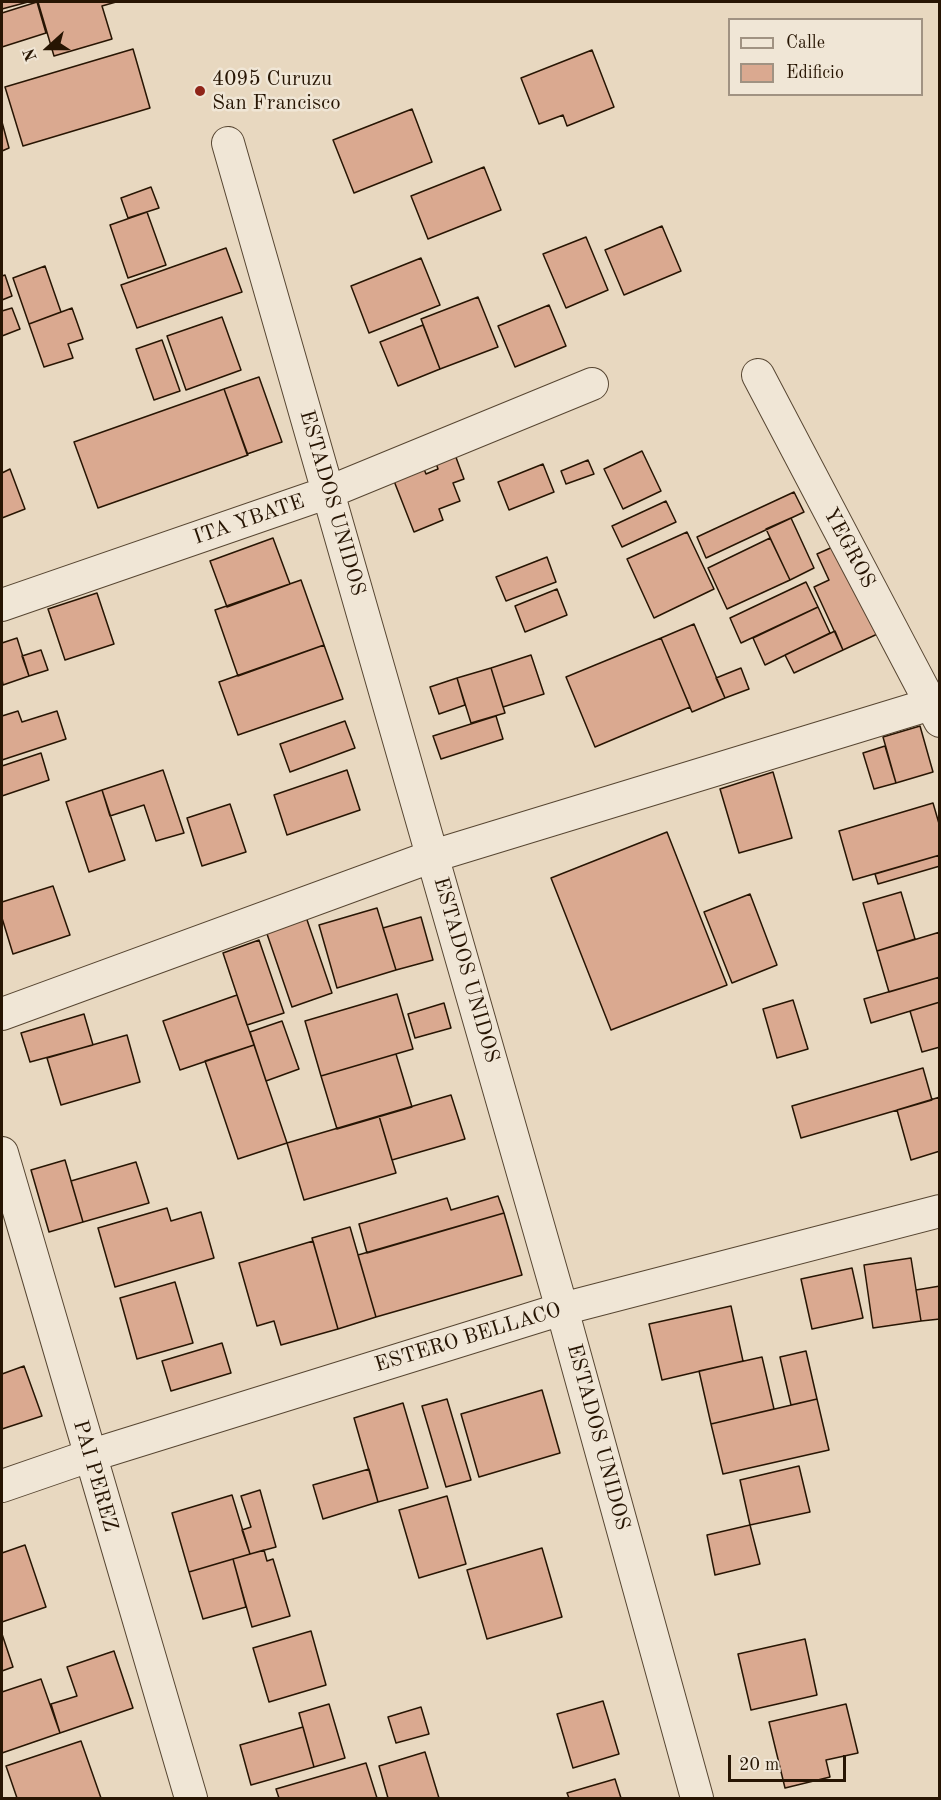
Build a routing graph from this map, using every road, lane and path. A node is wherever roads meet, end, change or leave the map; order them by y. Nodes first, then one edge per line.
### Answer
1 (228, 142) dead end
2 (758, 375) dead end
3 (592, 384) dead end
4 (329, 492) junction
5 (2, 605) edge
6 (935, 712) edge
7 (433, 856) junction
8 (2, 1014) edge
9 (2, 1153) edge
10 (939, 1211) edge
11 (562, 1309) junction
12 (89, 1456) junction
13 (2, 1486) edge
14 (191, 1798) edge
15 (697, 1798) edge

1 - 4 street, ESTADOS UNIDOS
2 - 6 street, YEGROS
3 - 4 street, ITA YBATE
4 - 5 street, ITA YBATE
4 - 7 street, ESTADOS UNIDOS
6 - 7 street
7 - 8 street
7 - 11 street, ESTADOS UNIDOS
9 - 12 street, PAI PEREZ
10 - 11 street, ESTERO BELLACO
11 - 12 street, ESTERO BELLACO
11 - 15 street, ESTADOS UNIDOS
12 - 13 street, ESTERO BELLACO
12 - 14 street, PAI PEREZ

